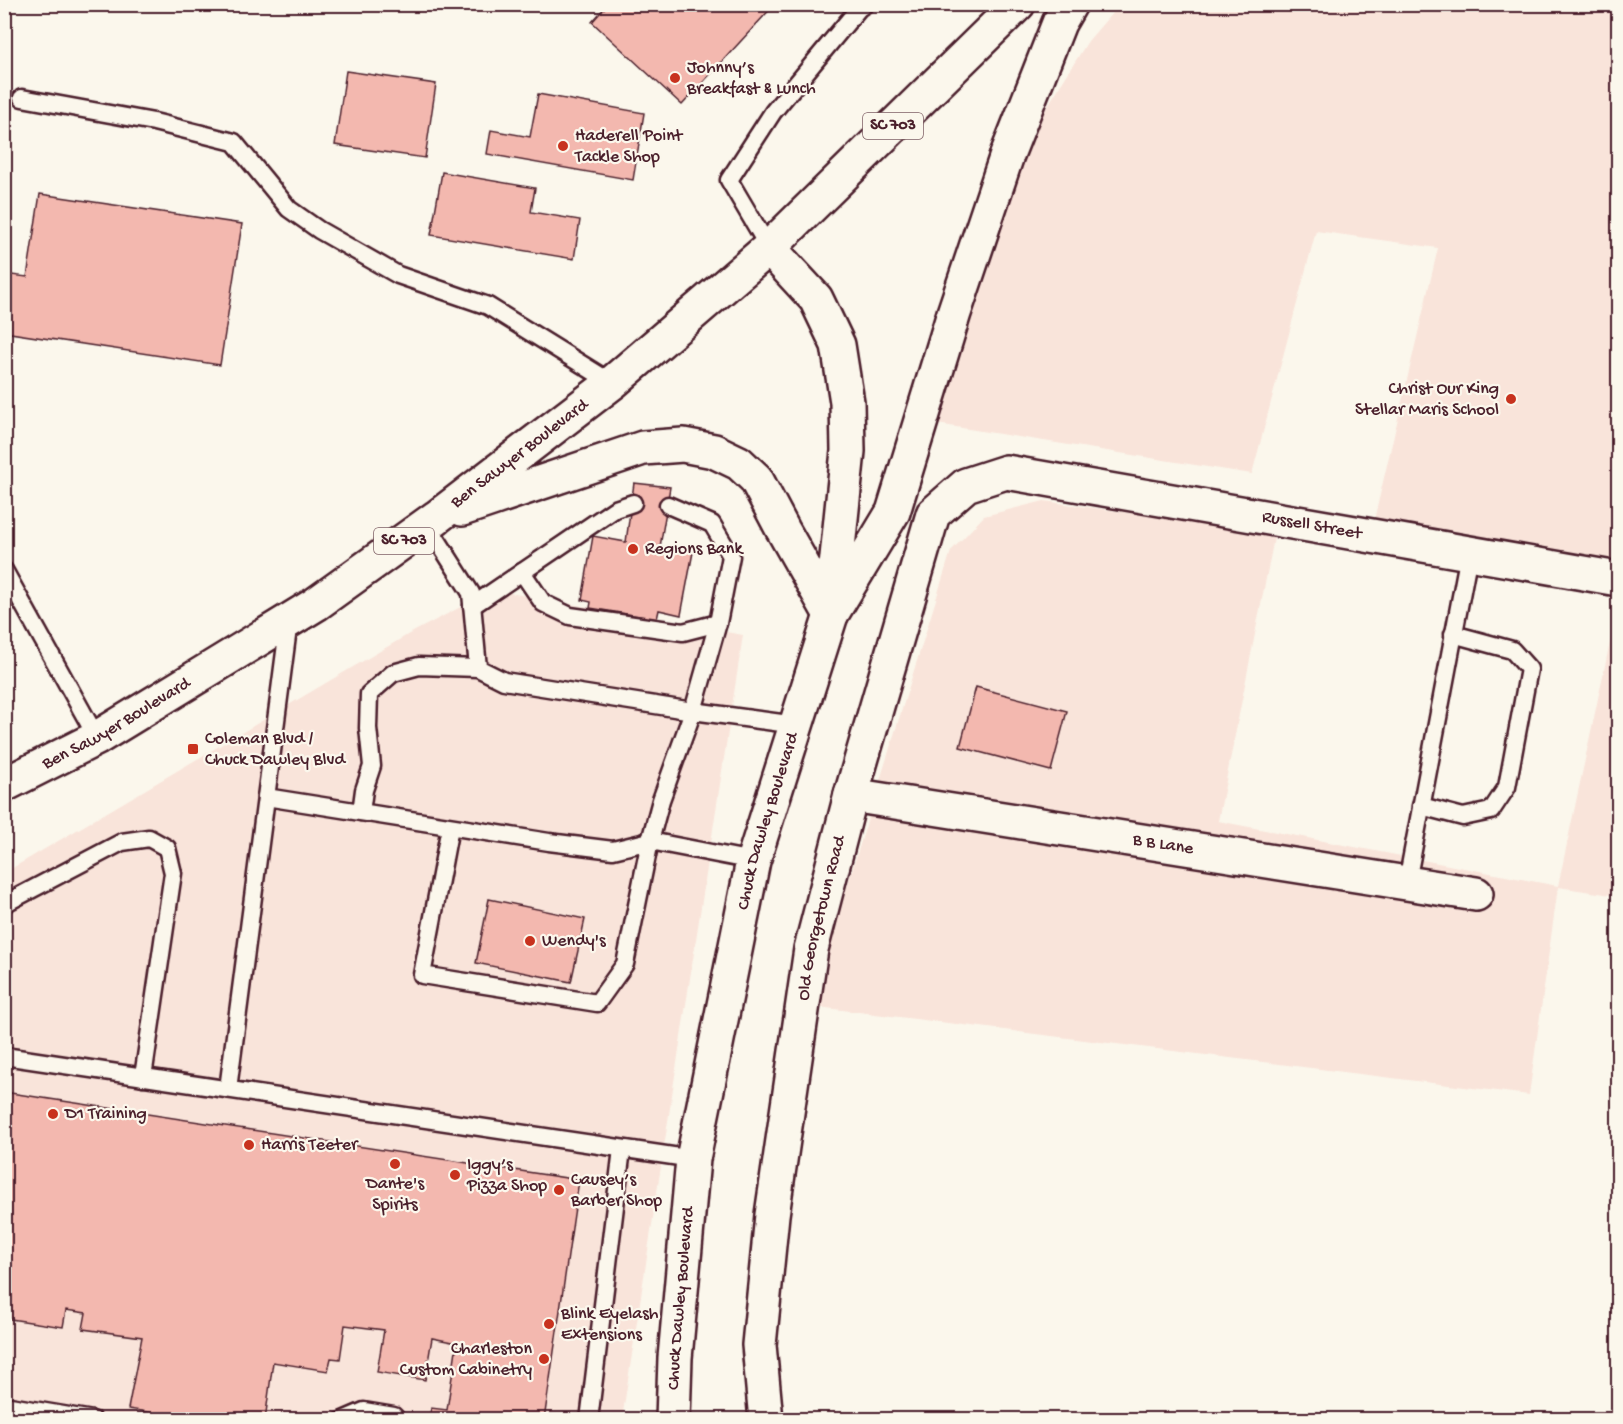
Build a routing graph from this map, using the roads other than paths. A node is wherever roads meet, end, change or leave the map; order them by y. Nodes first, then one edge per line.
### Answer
1 (865, 4) edge
2 (1070, 4) edge
3 (1012, 6) edge
4 (22, 98) dead end
5 (769, 248) junction
6 (612, 383) junction
7 (1006, 472) joint
8 (633, 503) dead end
9 (668, 505) dead end
10 (432, 521) junction
11 (1469, 554) junction
12 (4, 570) edge
13 (522, 572) junction
14 (1618, 579) edge
15 (472, 606) junction
16 (831, 615) junction
17 (289, 621) junction
18 (718, 623) junction
19 (1454, 634) junction
20 (478, 668) junction
21 (693, 711) junction
22 (796, 725) junction
23 (96, 738) junction
24 (4, 785) edge
25 (851, 795) junction
26 (266, 797) junction
27 (1421, 806) junction
28 (361, 812) junction
29 (450, 827) junction
30 (650, 842) junction
31 (753, 861) junction
32 (1407, 882) junction
33 (1476, 894) dead end
34 (4, 904) edge
35 (4, 1056) edge
36 (143, 1077) junction
37 (228, 1089) junction
38 (622, 1149) junction
39 (693, 1159) junction
40 (4, 1405) edge
41 (93, 1419) edge
42 (343, 1419) edge
43 (398, 1419) edge
44 (589, 1419) edge
45 (673, 1419) edge
46 (766, 1419) edge

1 - 5 lane
2 - 16 main road
3 - 5 main road, SC 703
4 - 6 lane
5 - 6 main road, Ben Sawyer Boulevard / SC 703
5 - 16 main road, Chuck Dawley Boulevard
6 - 10 main road, Ben Sawyer Boulevard / SC 703
7 - 11 main road, Russell Street
7 - 25 main road, Old Georgetown Road
8 - 13 lane
9 - 18 lane
10 - 15 lane
10 - 16 main road
10 - 17 main road, Ben Sawyer Boulevard / SC 703
11 - 14 main road, Russell Street
11 - 19 lane
12 - 23 lane
13 - 15 lane
13 - 18 lane
15 - 20 lane
16 - 22 main road, Chuck Dawley Boulevard
17 - 23 main road, Ben Sawyer Boulevard / SC 703
17 - 26 lane
18 - 21 lane
19 - 27 lane
19 - 27 lane
20 - 21 lane
20 - 28 lane
21 - 22 lane
21 - 30 lane
22 - 31 main road, Chuck Dawley Boulevard
23 - 24 main road, Ben Sawyer Boulevard / SC 703
25 - 32 main road, B B Lane
25 - 46 main road, Old Georgetown Road
26 - 28 lane
26 - 37 lane
27 - 32 lane
28 - 29 lane
29 - 30 lane
29 - 30 lane
30 - 31 lane
31 - 39 main road, Chuck Dawley Boulevard
32 - 33 main road, B B Lane
34 - 36 lane
35 - 36 lane
36 - 37 lane
37 - 38 lane
38 - 39 lane
38 - 44 lane
39 - 45 main road, Chuck Dawley Boulevard
40 - 41 lane
42 - 43 lane

